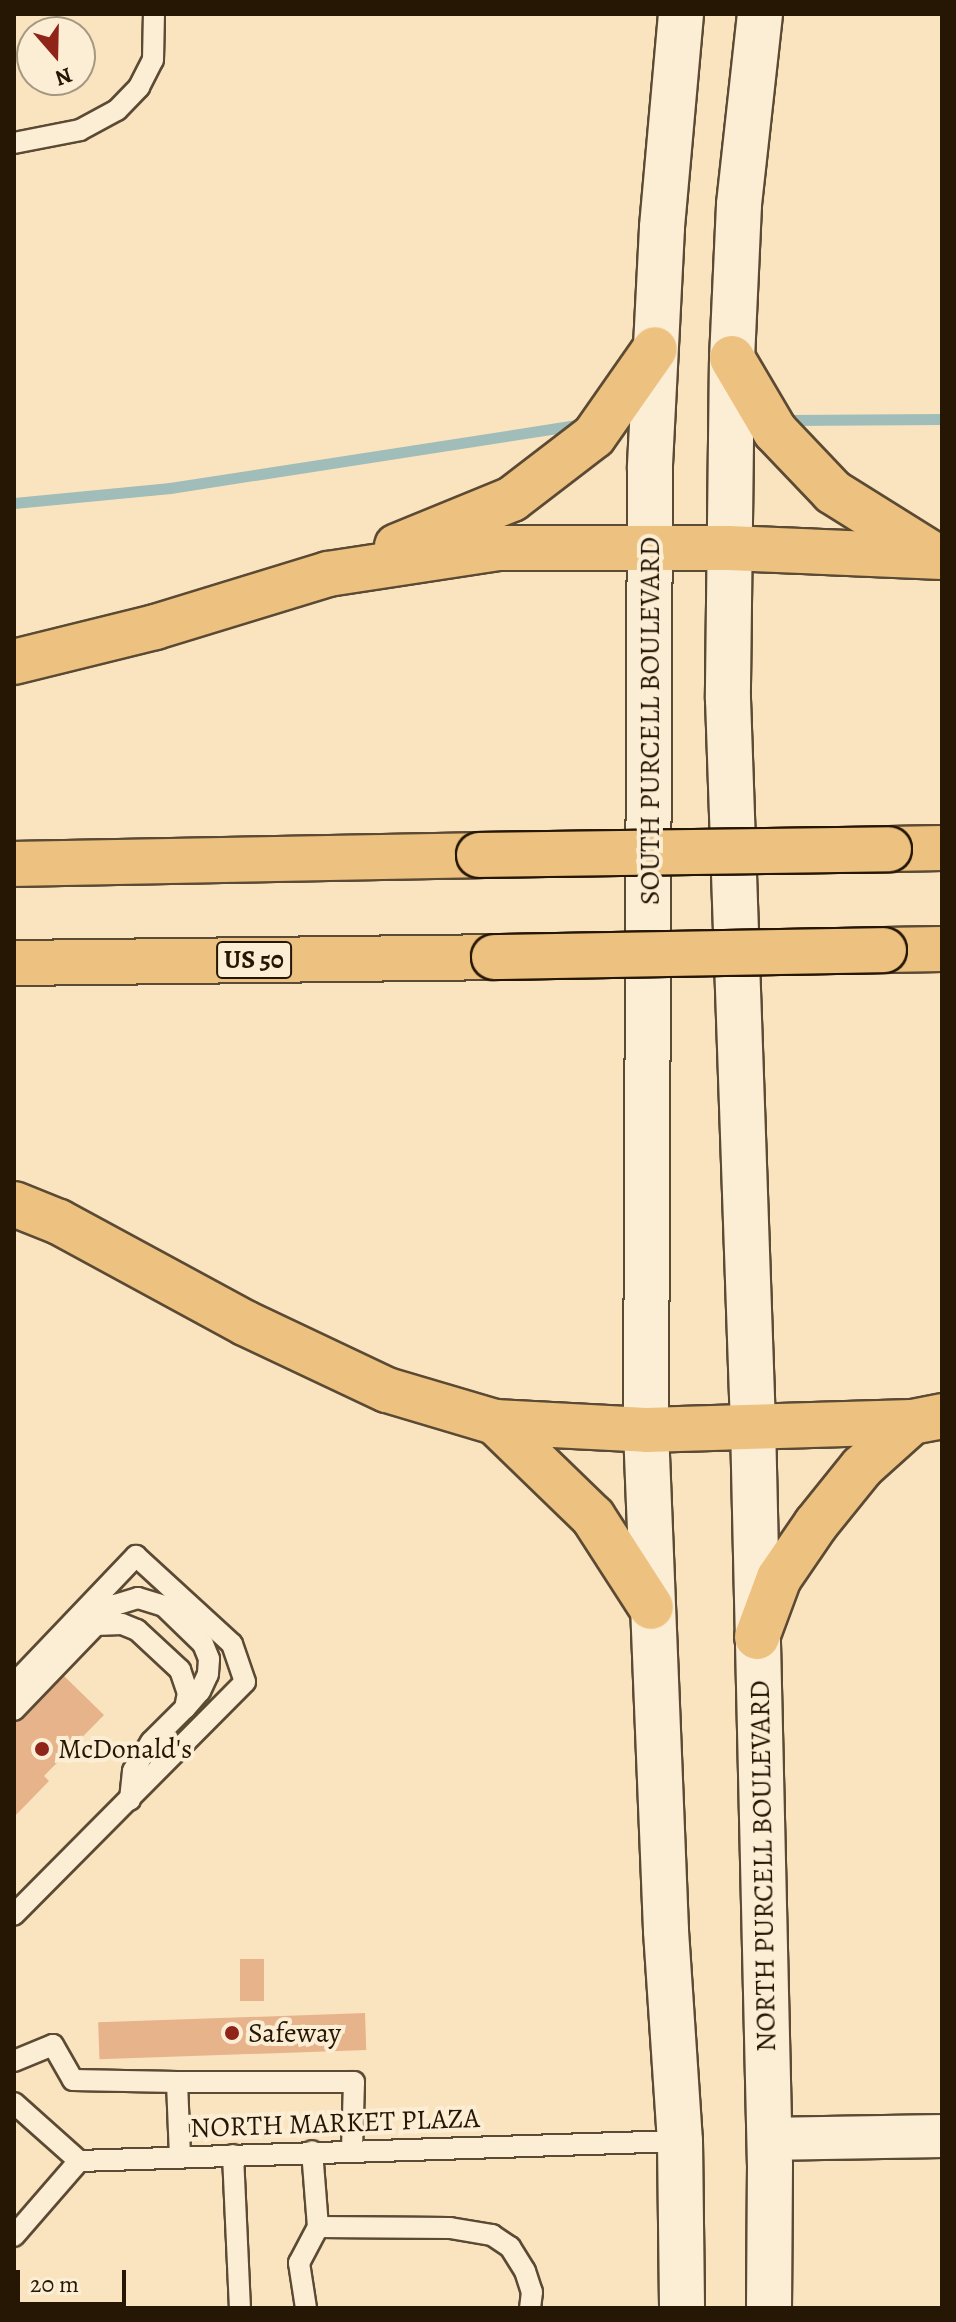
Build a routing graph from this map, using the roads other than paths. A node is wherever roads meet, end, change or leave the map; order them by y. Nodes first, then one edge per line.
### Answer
1 (154, 14) edge
2 (681, 14) edge
3 (760, 14) edge
4 (14, 143) edge
5 (655, 349) junction
6 (732, 358) junction
7 (650, 547) junction
8 (728, 548) junction
9 (939, 557) edge
10 (328, 574) junction
11 (14, 662) edge
12 (942, 848) edge
13 (14, 864) edge
14 (942, 949) edge
15 (14, 963) edge
16 (14, 1204) edge
17 (927, 1419) edge
18 (495, 1422) junction
19 (753, 1424) junction
20 (646, 1430) junction
21 (651, 1607) junction
22 (95, 1625) junction
23 (757, 1637) junction
24 (14, 1684) edge
25 (185, 1708) junction
26 (14, 1710) edge
27 (130, 1800) junction
28 (14, 1915) edge
29 (14, 2061) edge
30 (177, 2082) junction
31 (14, 2103) edge
32 (942, 2136) edge
33 (770, 2139) junction
34 (680, 2141) junction
35 (352, 2149) junction
36 (312, 2151) junction
37 (233, 2155) junction
38 (180, 2157) junction
39 (79, 2161) junction
40 (318, 2227) junction
41 (14, 2236) edge
42 (240, 2308) edge
43 (306, 2308) edge
44 (530, 2308) edge
45 (682, 2308) edge
46 (769, 2308) edge

1 - 4 lane
2 - 5 main road, SOUTH PURCELL BOULEVARD
3 - 6 main road
5 - 7 main road, SOUTH PURCELL BOULEVARD
5 - 10 highway
6 - 8 main road
6 - 9 highway
7 - 8 highway
7 - 10 highway
7 - 20 main road, SOUTH PURCELL BOULEVARD
8 - 9 highway
8 - 19 main road
10 - 11 highway
12 - 13 highway, bridge
14 - 15 highway, US 50, bridge
16 - 18 highway
17 - 19 highway
17 - 23 highway
18 - 20 highway
18 - 21 highway
19 - 20 highway
19 - 23 main road, NORTH PURCELL BOULEVARD
20 - 21 main road
21 - 34 main road
22 - 25 lane
22 - 25 lane
22 - 26 lane
23 - 33 main road, NORTH PURCELL BOULEVARD
24 - 27 lane
25 - 27 lane
27 - 28 lane
29 - 30 lane
30 - 35 lane
30 - 38 lane
31 - 39 lane
32 - 33 street
33 - 46 main road, NORTH PURCELL BOULEVARD
34 - 35 lane, NORTH MARKET PLAZA
34 - 45 main road
35 - 36 lane, NORTH MARKET PLAZA
36 - 37 lane, NORTH MARKET PLAZA
36 - 40 lane
37 - 38 lane, NORTH MARKET PLAZA
37 - 42 lane
38 - 39 lane, NORTH MARKET PLAZA
39 - 41 lane
40 - 43 lane
40 - 44 lane

